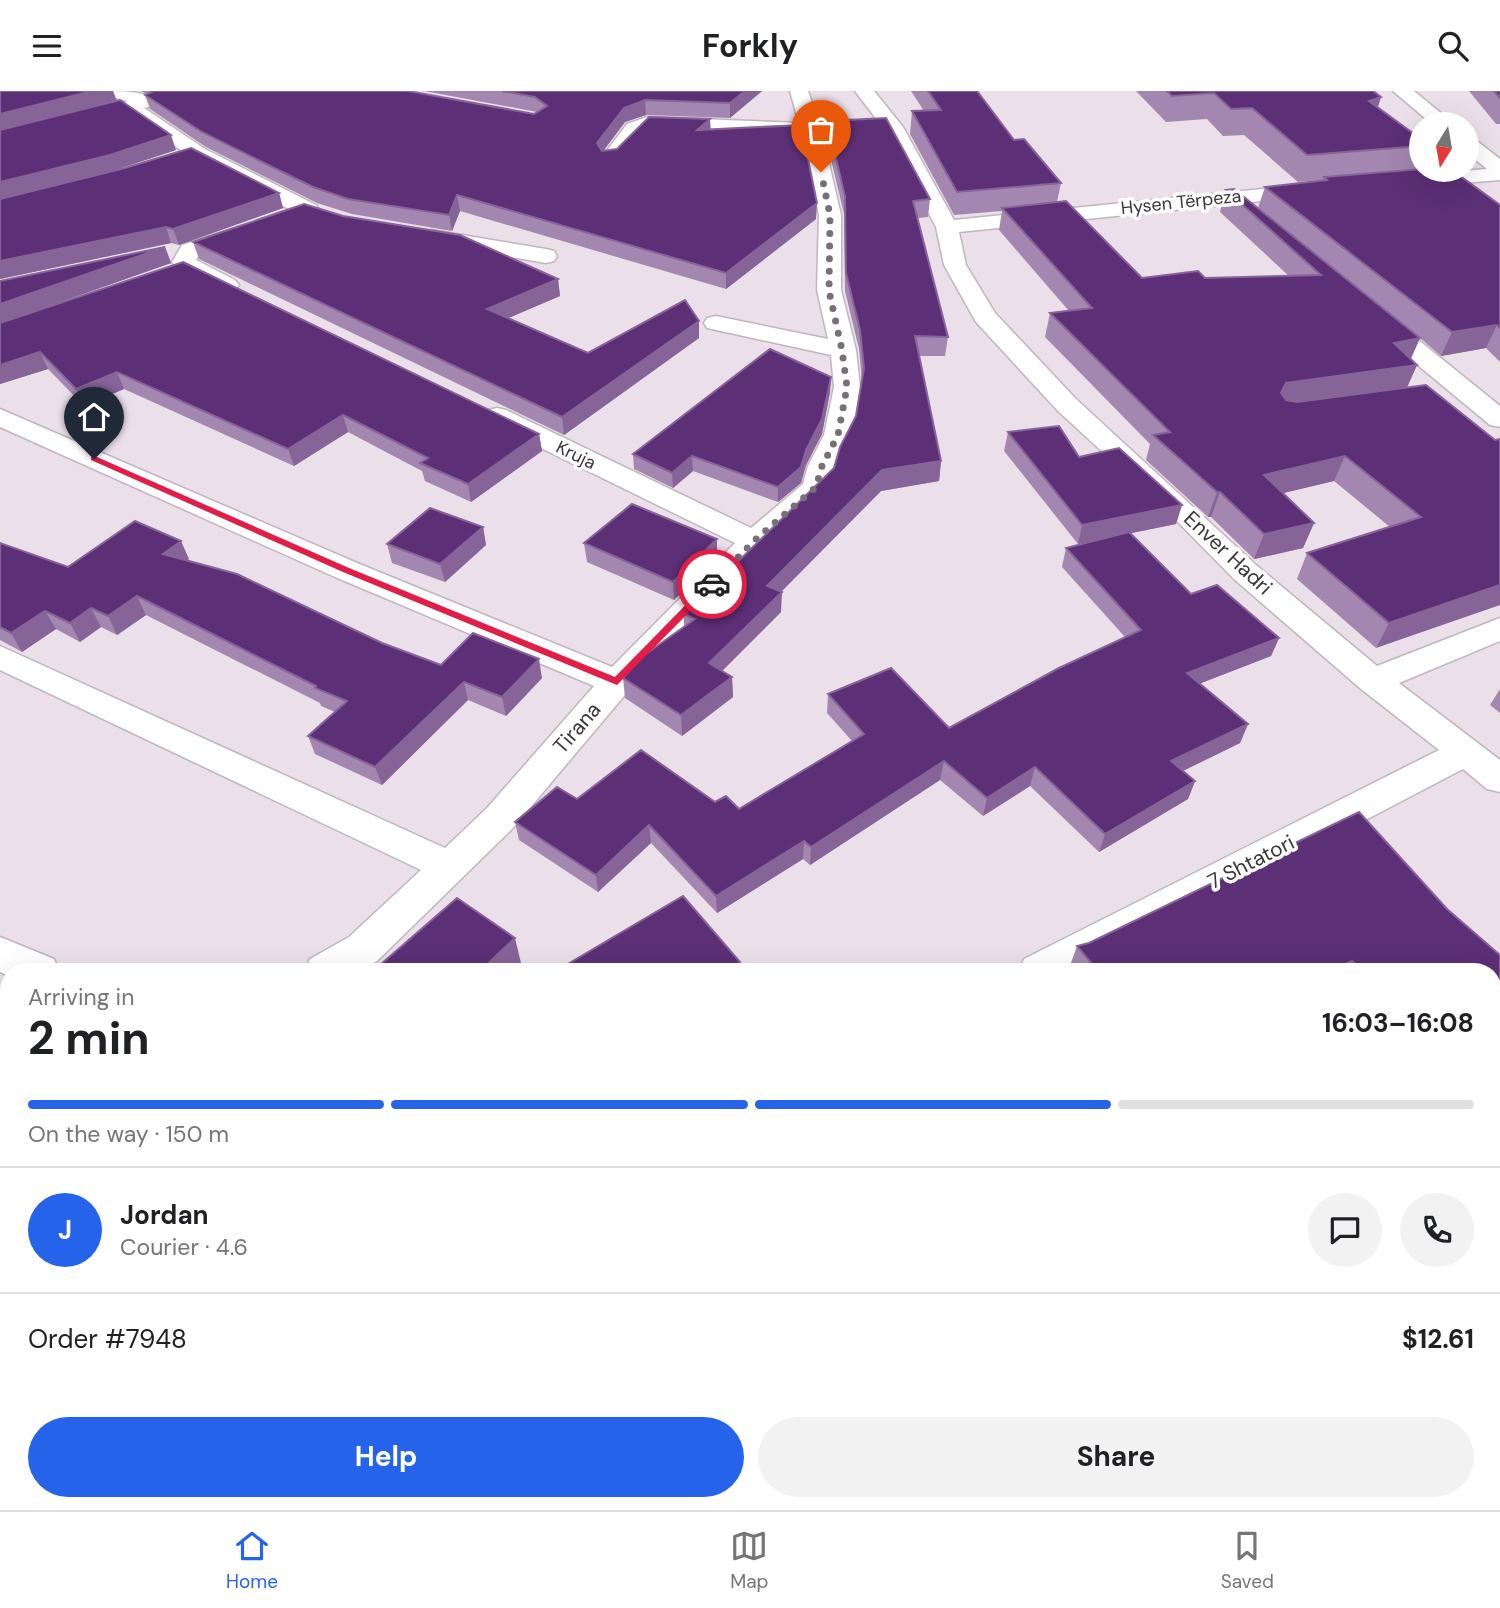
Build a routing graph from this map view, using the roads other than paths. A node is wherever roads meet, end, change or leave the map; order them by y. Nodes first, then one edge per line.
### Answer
1 (799, 91) edge
2 (864, 91) edge
3 (1402, 91) edge
4 (119, 102) edge
5 (1429, 112) edge
6 (811, 129) junction
7 (1479, 152) edge
8 (198, 153) junction
9 (610, 160) edge
10 (173, 161) edge
11 (1500, 169) edge
12 (1500, 174) edge
13 (1391, 183) edge
14 (1337, 188) edge
15 (1228, 197) junction
16 (308, 210) junction
17 (334, 218) edge
18 (1255, 221) edge
19 (947, 227) junction
20 (414, 234) edge
21 (546, 256) dead end
22 (253, 298) edge
23 (1354, 301) edge
24 (716, 323) dead end
25 (842, 350) junction
26 (1466, 392) junction
27 (1439, 396) edge
28 (478, 407) edge
29 (0, 417) edge
30 (1500, 419) edge
31 (754, 541) junction
32 (1500, 629) edge
33 (0, 657) edge
34 (1373, 681) junction
35 (617, 682) junction
36 (1464, 753) junction
37 (1500, 779) edge
38 (450, 867) junction
39 (0, 954) edge
40 (21, 963) edge
41 (339, 963) edge
42 (1055, 963) edge

1 - 6 street, Tirana
2 - 19 street
3 - 5 street
4 - 8 street
6 - 9 street
6 - 25 street, Tirana
7 - 11 street
8 - 10 street
8 - 16 street
12 - 13 street
14 - 15 street, Hysen Tërpeza
15 - 18 street
15 - 19 street, Hysen Tërpeza
16 - 17 street
16 - 22 street
19 - 34 street, Enver Hadri
20 - 21 street
23 - 26 street
24 - 25 street
25 - 31 street, Tirana
26 - 27 street
26 - 30 street
28 - 31 street, Kruja
29 - 35 street
31 - 35 street, Tirana
32 - 34 street
33 - 38 street
34 - 36 street, Enver Hadri
35 - 38 street, Tirana
36 - 37 street, Enver Hadri
36 - 42 street, 7 Shtatori
38 - 41 street, Tirana
39 - 40 street

